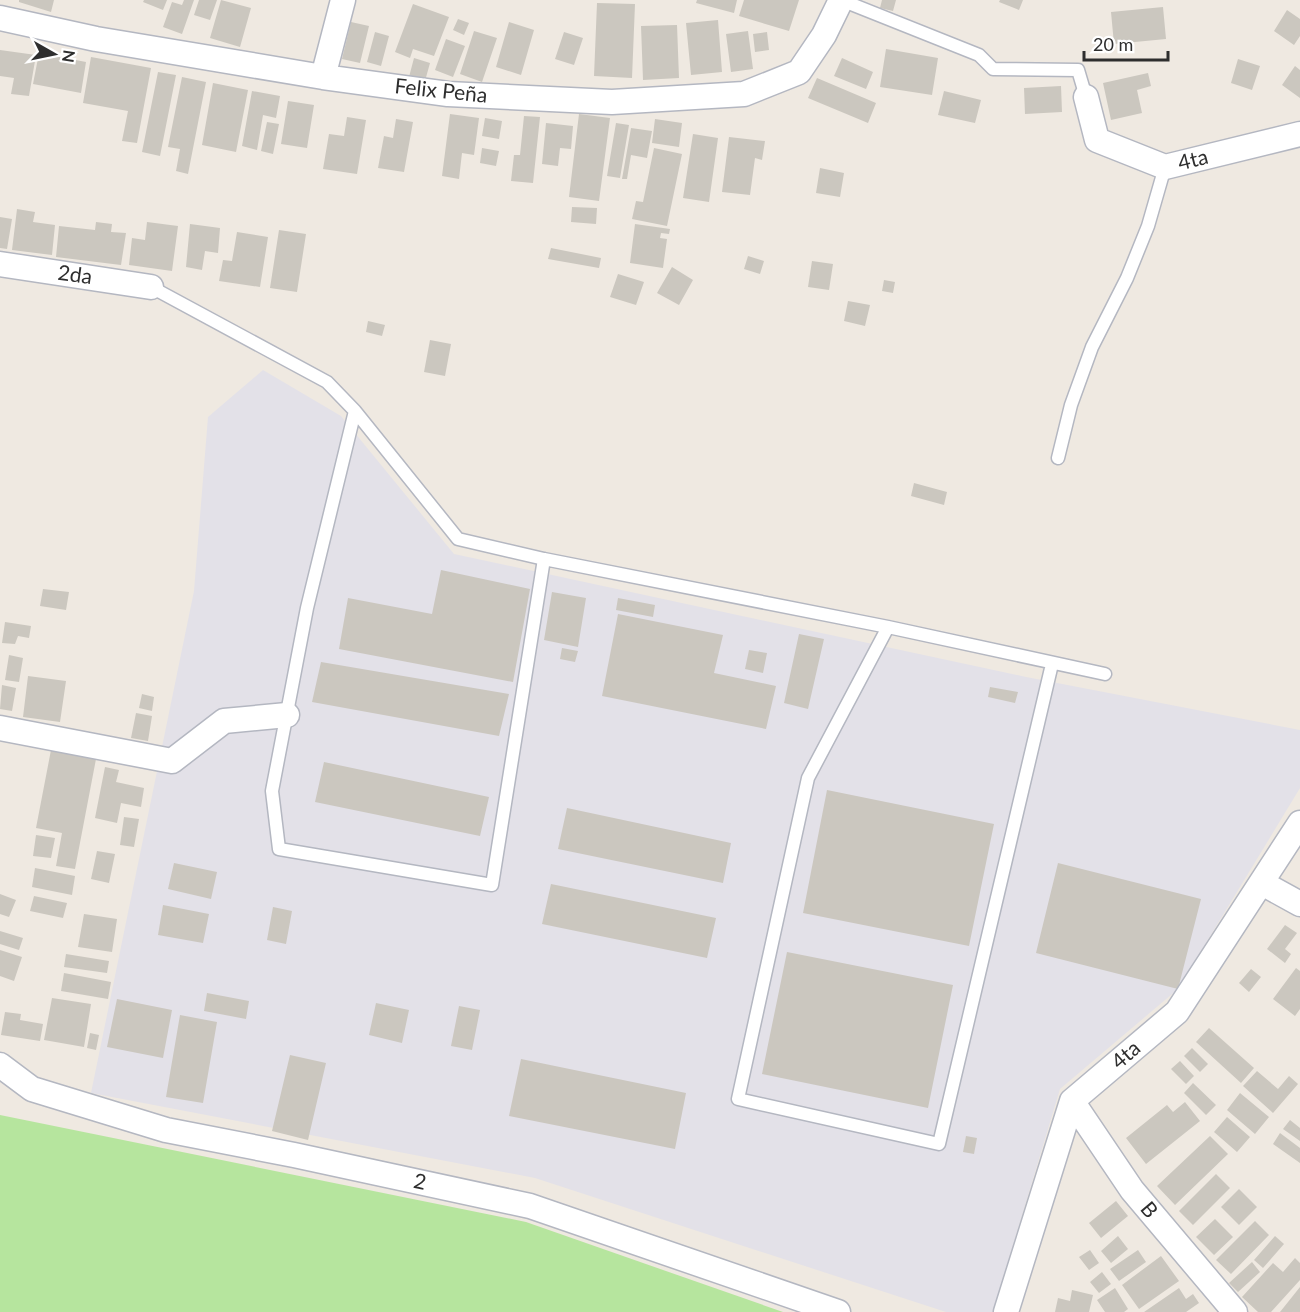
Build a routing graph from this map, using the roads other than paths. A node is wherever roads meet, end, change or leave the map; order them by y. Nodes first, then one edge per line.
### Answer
1 (343, 0) edge
2 (841, 0) edge
3 (0, 18) edge
4 (323, 77) junction
5 (1086, 97) joint
6 (1300, 134) edge
7 (1165, 167) junction
8 (0, 264) edge
9 (151, 286) joint
10 (355, 411) junction
11 (1058, 458) dead end
12 (544, 559) junction
13 (888, 627) junction
14 (1052, 664) junction
15 (1105, 674) dead end
16 (286, 715) junction
17 (0, 728) edge
18 (1300, 824) edge
19 (1263, 883) junction
20 (1300, 904) edge
21 (0, 1065) edge
22 (1072, 1101) junction
23 (838, 1312) edge
24 (1006, 1312) edge
25 (1235, 1312) edge

1 - 4 street
2 - 4 street, Felix Peña
2 - 5 lane
3 - 4 street, Felix Peña
5 - 7 street, 4ta
6 - 7 street, 4ta
7 - 11 lane
8 - 9 street, 2da
9 - 10 lane
10 - 12 lane
10 - 16 lane
12 - 13 lane
12 - 16 lane
13 - 14 lane
13 - 14 lane
14 - 15 lane
16 - 17 street
18 - 19 street, 4ta
19 - 20 street
19 - 22 street, 4ta
21 - 23 street, 2
22 - 24 street
22 - 25 street, B

